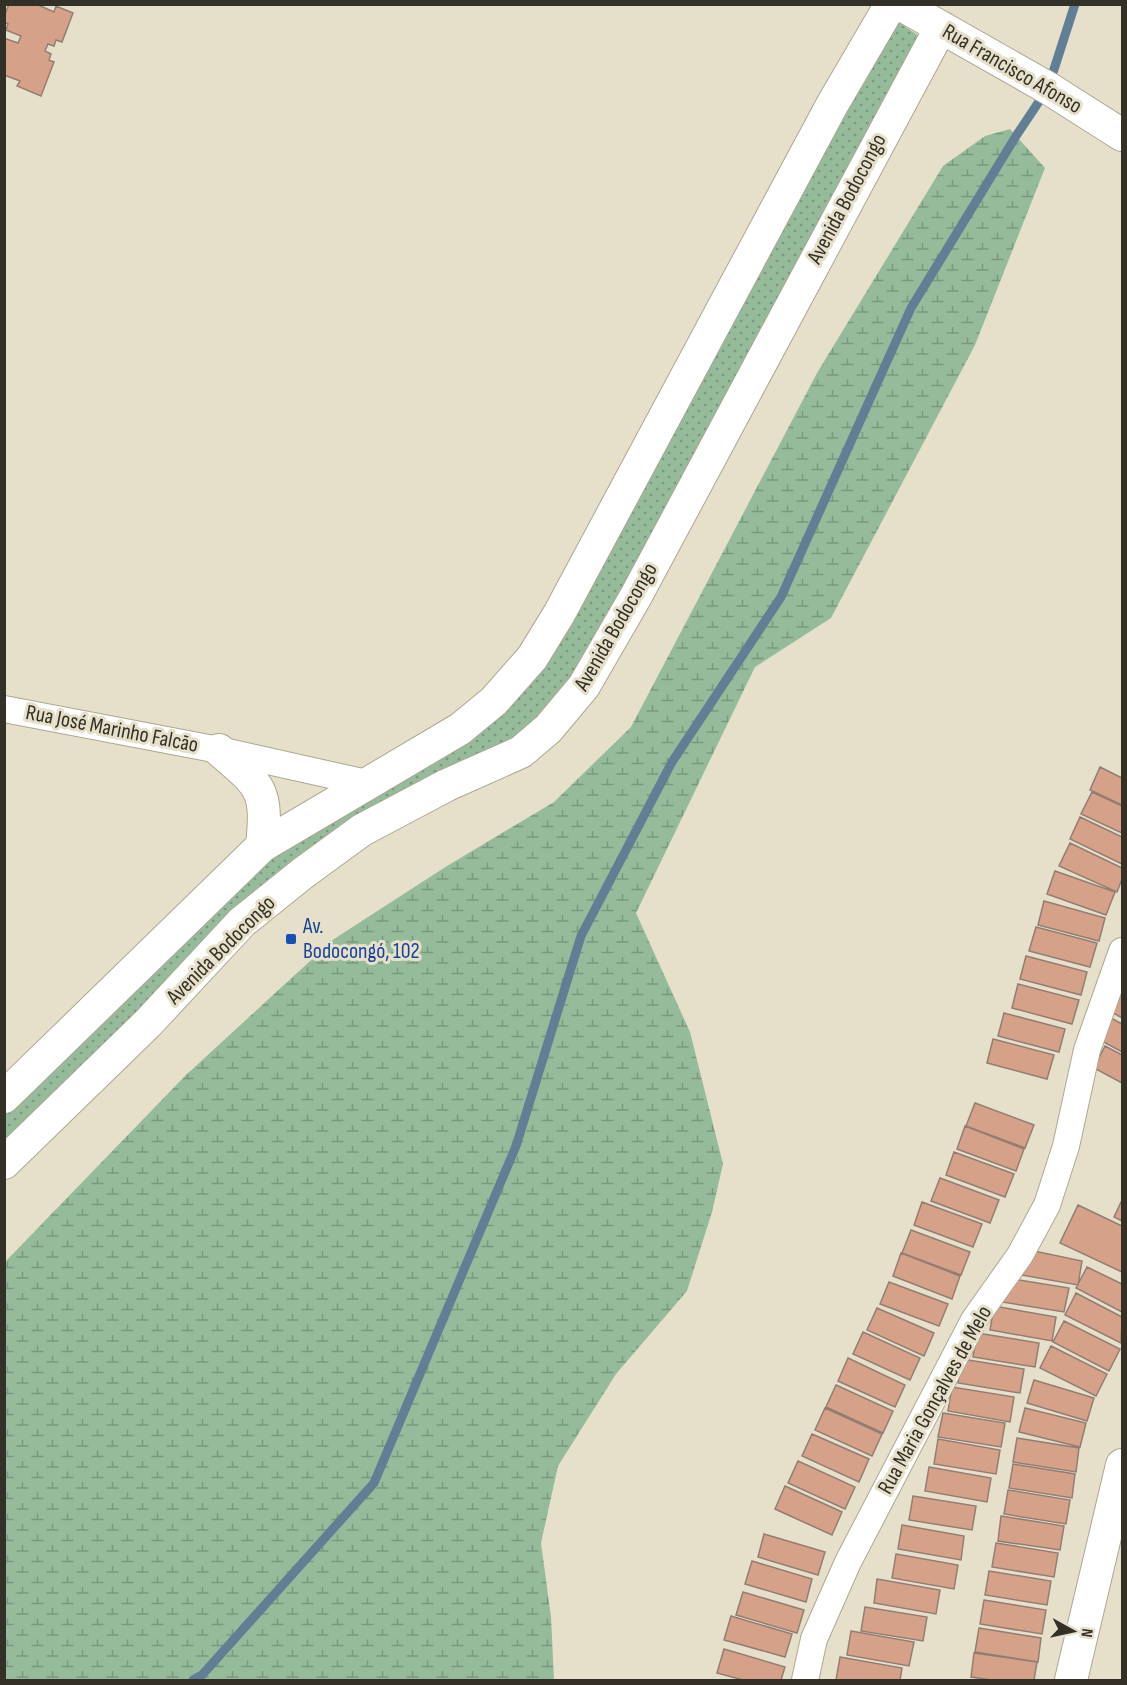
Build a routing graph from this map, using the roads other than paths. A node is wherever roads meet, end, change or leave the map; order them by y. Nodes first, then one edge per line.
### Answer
1 (891, 4) edge
2 (922, 13) edge
3 (1122, 135) edge
4 (4, 709) edge
5 (219, 750) junction
6 (371, 784) junction
7 (262, 846) junction
8 (1122, 951) edge
9 (4, 1097) edge
10 (4, 1163) edge
11 (1122, 1465) edge
12 (805, 1680) edge
13 (1071, 1680) edge

1 - 6 street, Avenida Bodocongo
2 - 3 street, Rua Francisco Afonso
2 - 10 street, Avenida Bodocongo
4 - 5 street, Rua José Marinho Falcão
5 - 6 street, Rua José Marinho Falcão
5 - 7 street
6 - 7 street, Avenida Bodocongo
7 - 9 street, Avenida Bodocongo
8 - 12 street, Rua Maria Gonçalves de Melo
11 - 13 street

